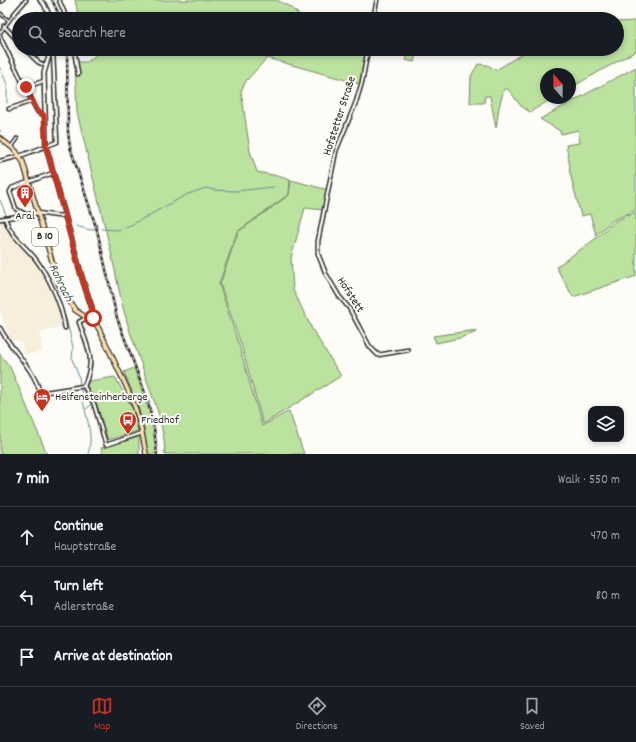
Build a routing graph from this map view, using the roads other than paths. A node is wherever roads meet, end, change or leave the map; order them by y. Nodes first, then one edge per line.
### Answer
1 (26, 0) edge
2 (40, 0) edge
3 (60, 0) edge
4 (377, 0) edge
5 (16, 12) edge
6 (47, 12) edge
7 (64, 12) edge
8 (374, 12) edge
9 (0, 13) edge
10 (12, 17) edge
11 (9, 21) junction
12 (4, 26) junction
13 (0, 34) edge
14 (12, 35) edge
15 (1, 41) edge
16 (32, 56) edge
17 (49, 56) edge
18 (53, 56) edge
19 (75, 56) edge
20 (367, 56) edge
21 (46, 66) junction
22 (78, 74) dead end
23 (44, 81) junction
24 (26, 87) junction
25 (32, 101) junction
26 (9, 108) dead end
27 (44, 115) junction
28 (0, 138) edge
29 (18, 139) dead end
30 (12, 146) junction
31 (46, 146) junction
32 (20, 156) junction
33 (0, 161) edge
34 (53, 173) junction
35 (29, 182) junction
36 (326, 210) joint
37 (37, 213) junction
38 (25, 214) junction
39 (65, 215) junction
40 (5, 218) junction
41 (0, 219) edge
42 (91, 312) junction
43 (86, 318) junction
44 (94, 323) junction
45 (0, 328) edge
46 (65, 328) dead end
47 (408, 350) dead end
48 (84, 386) junction
49 (141, 433) junction
50 (146, 454) edge

1 - 5 street
2 - 6 street
3 - 7 street
4 - 8 street
9 - 11 street
10 - 11 street
11 - 12 street
12 - 13 street
12 - 14 street
13 - 15 street
15 - 24 street
16 - 21 street
17 - 21 street
18 - 31 street
19 - 22 street
20 - 36 street, Hofstetter Straße
21 - 23 street
23 - 24 street
23 - 27 street
24 - 25 street
25 - 26 street
25 - 27 street
27 - 31 street
28 - 30 main road, B 10
29 - 30 street
30 - 32 main road, B 10
31 - 32 street
31 - 34 street
32 - 33 street
32 - 35 main road, B 10
34 - 35 street
34 - 39 street
35 - 37 main road, B 10
35 - 38 street
36 - 47 street, Hofstett
37 - 38 street
37 - 39 street
37 - 43 main road, B 10
38 - 40 street
39 - 42 street
40 - 41 street
40 - 46 street
42 - 43 street
42 - 44 street
43 - 44 main road, B 10
43 - 48 street
44 - 49 main road, B 10
45 - 48 street
48 - 49 street
49 - 50 main road, B 10

